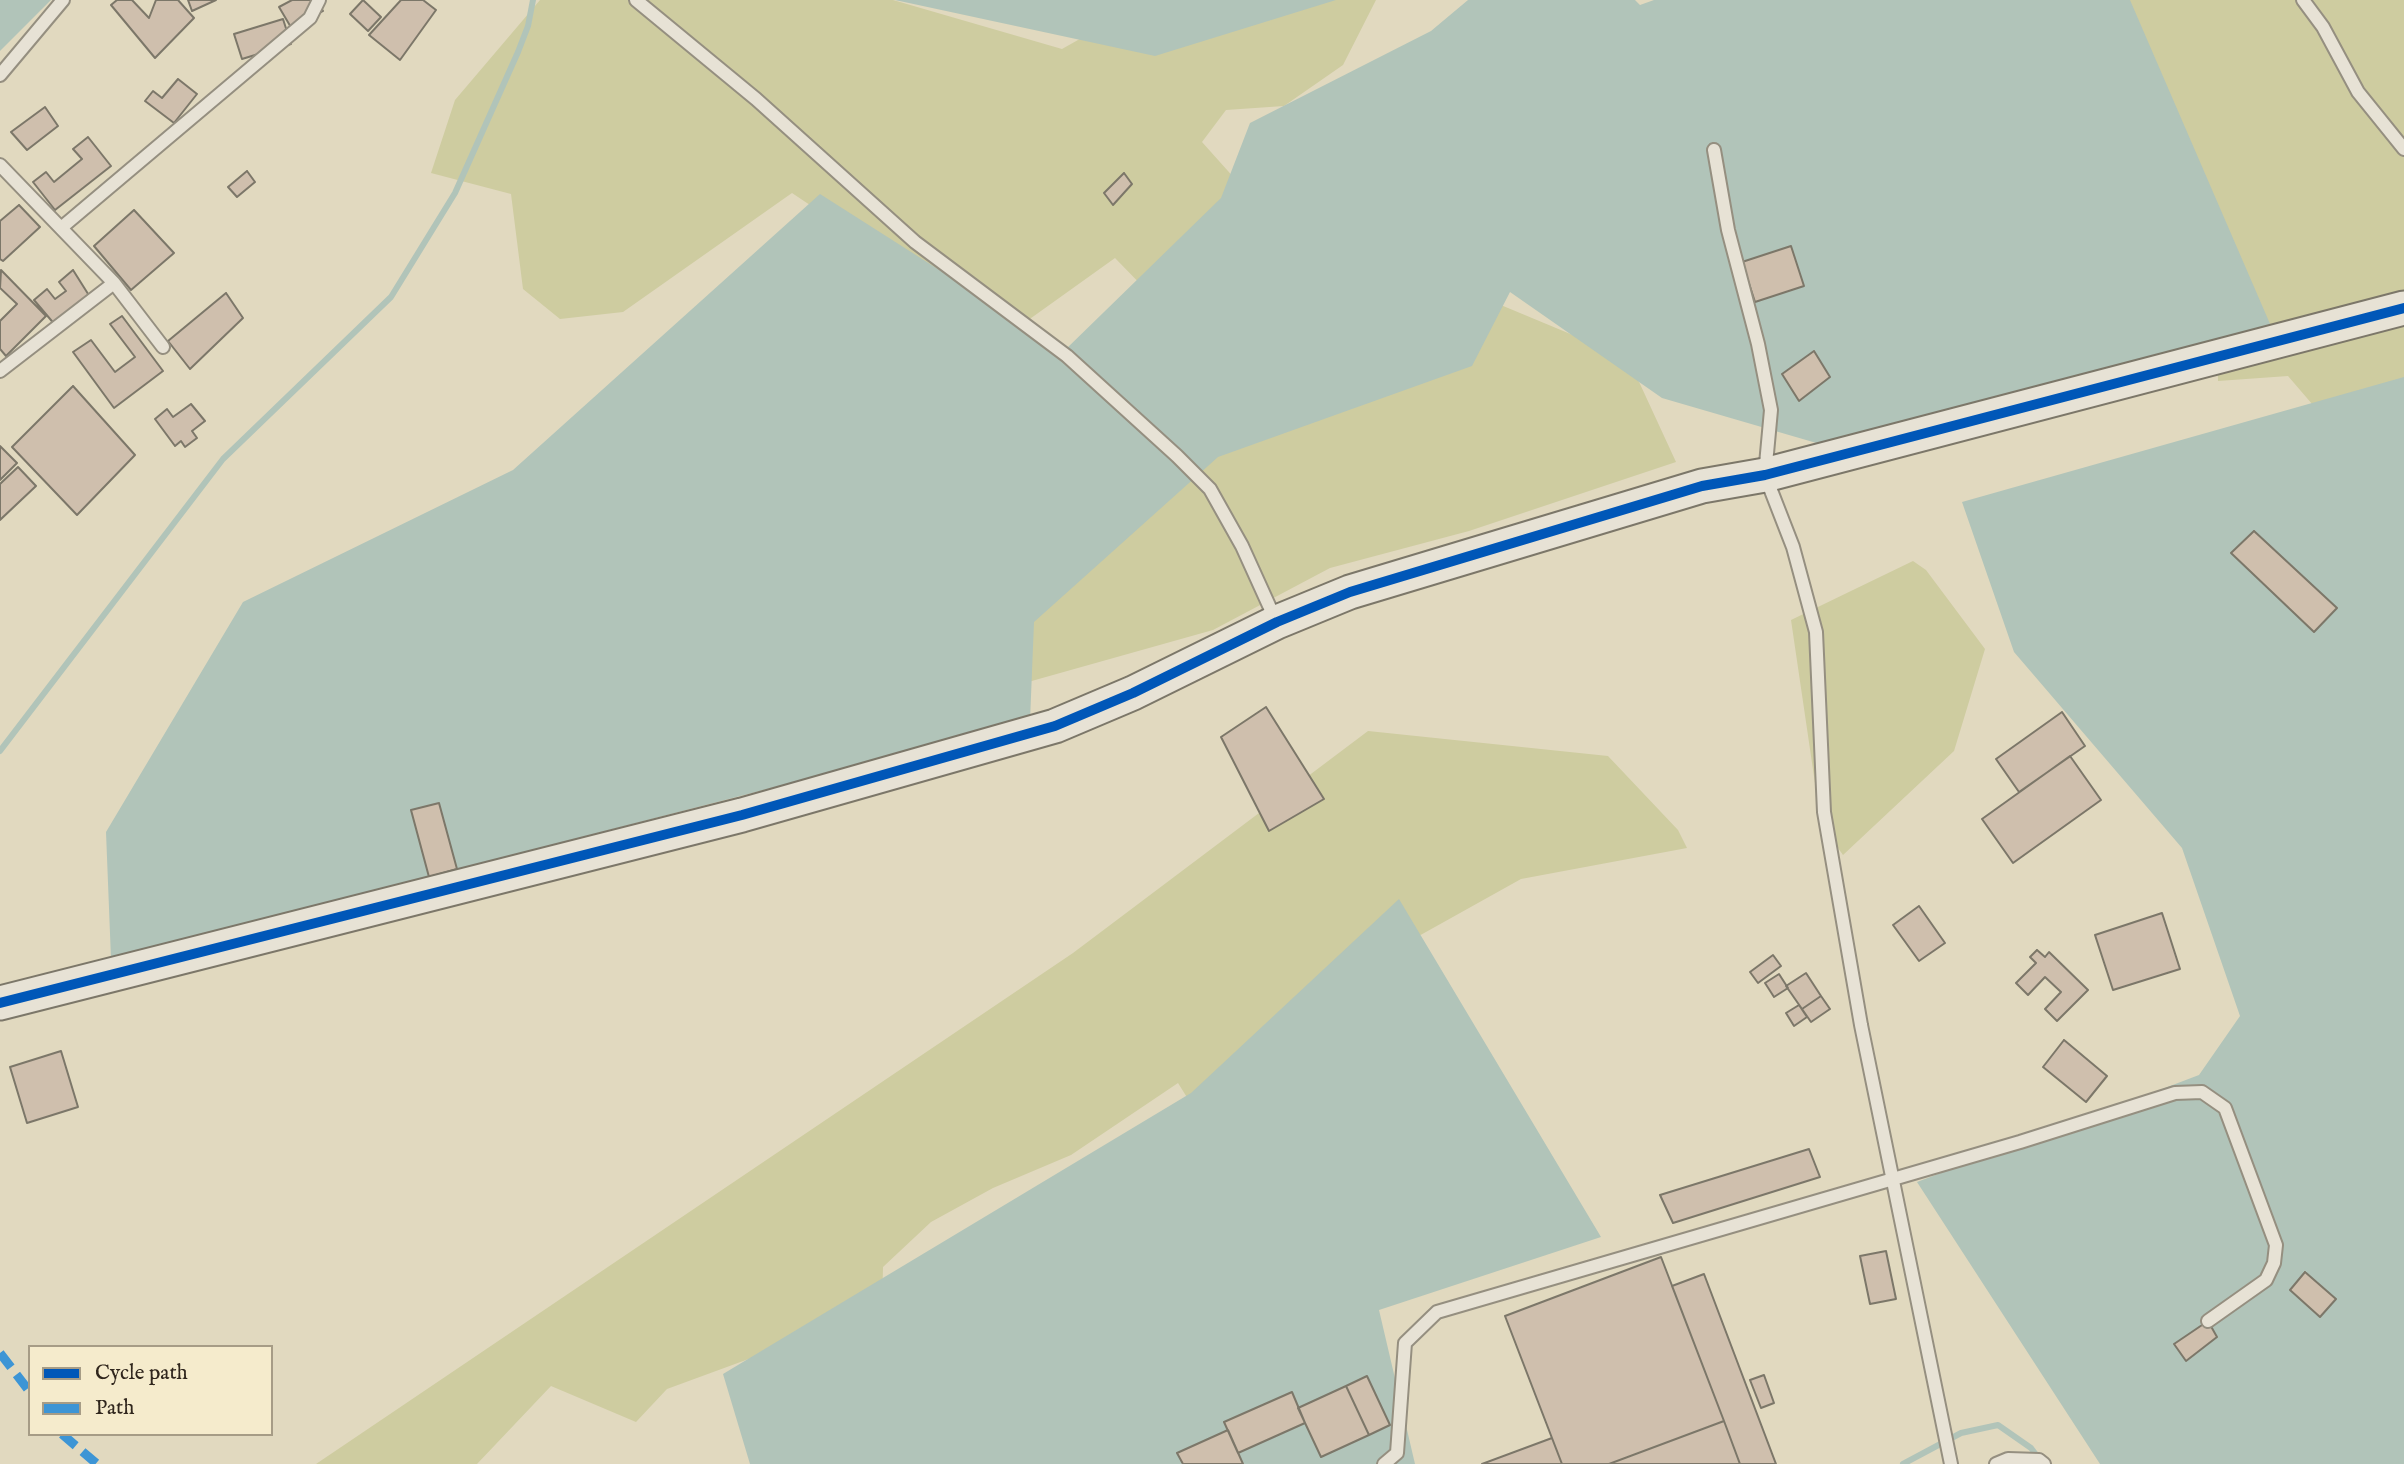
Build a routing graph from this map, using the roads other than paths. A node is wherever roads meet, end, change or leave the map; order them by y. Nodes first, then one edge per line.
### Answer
1 (63, 0) edge
2 (319, 0) edge
3 (636, 0) edge
4 (2303, 0) edge
5 (0, 75) edge
6 (2404, 149) edge
7 (1714, 150) dead end
8 (0, 165) edge
9 (61, 228) junction
10 (114, 282) junction
11 (2404, 308) edge
12 (163, 347) dead end
13 (0, 370) edge
14 (1765, 475) junction
15 (1276, 622) junction
16 (0, 1003) edge
17 (1893, 1179) junction
18 (2208, 1321) dead end
19 (1384, 1464) edge
20 (1951, 1464) edge
21 (1997, 1464) edge
22 (2044, 1464) edge

1 - 5 lane
2 - 9 lane
3 - 15 lane
4 - 6 lane
7 - 14 lane
8 - 9 lane
9 - 10 lane
10 - 12 lane
10 - 13 lane
11 - 14 street
14 - 15 street
14 - 17 lane
15 - 16 street
17 - 18 lane
17 - 19 lane
17 - 20 lane
21 - 22 lane

